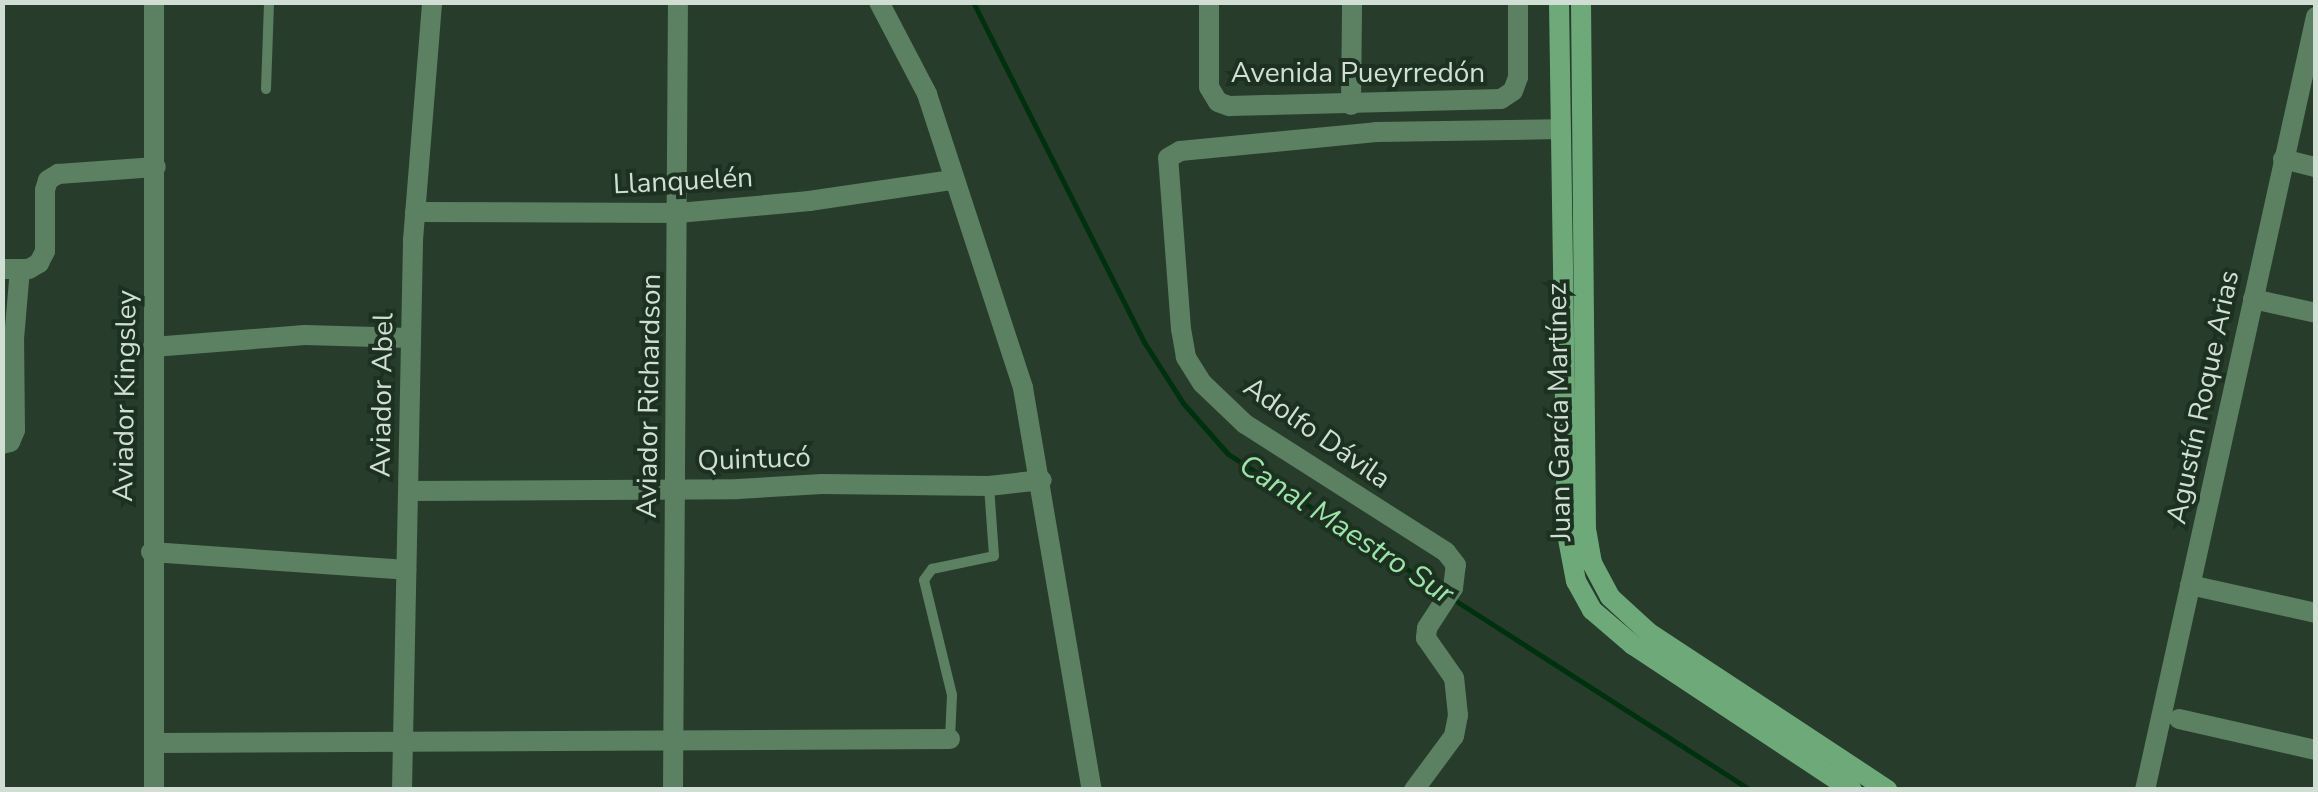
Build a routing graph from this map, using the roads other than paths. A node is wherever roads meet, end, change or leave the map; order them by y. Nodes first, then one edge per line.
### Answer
1 (154, 2) edge
2 (269, 2) edge
3 (432, 2) edge
4 (678, 2) edge
5 (879, 2) edge
6 (1209, 2) edge
7 (1352, 2) edge
8 (1518, 2) edge
9 (1560, 2) edge
10 (1581, 2) edge
11 (2316, 17) edge
12 (2311, 58) edge
13 (266, 89) dead end
14 (1352, 104) junction
15 (1560, 129) junction
16 (2283, 159) junction
17 (2316, 166) edge
18 (156, 167) junction
19 (952, 180) junction
20 (415, 212) junction
21 (678, 213) junction
22 (12, 269) edge
23 (2252, 299) junction
24 (2316, 314) edge
25 (410, 338) junction
26 (153, 347) junction
27 (2, 444) edge
28 (1042, 480) junction
29 (989, 486) junction
30 (676, 489) junction
31 (409, 491) junction
32 (150, 552) junction
33 (406, 570) junction
34 (2190, 585) junction
35 (2316, 613) edge
36 (2179, 718) dead end
37 (672, 739) junction
38 (950, 739) joint
39 (155, 743) junction
40 (403, 743) junction
41 (2316, 750) edge
42 (154, 790) edge
43 (402, 790) edge
44 (673, 790) edge
45 (1092, 790) edge
46 (1414, 790) edge
47 (1852, 790) edge
48 (1888, 790) edge
49 (2144, 790) edge

1 - 18 street, Aviador Kingsley
2 - 13 lane
3 - 20 street, Aviador Abel
4 - 21 street, Aviador Richardson
5 - 19 street
6 - 14 street, Avenida Pueyrredón
7 - 14 street
8 - 14 street, Avenida Pueyrredón
9 - 15 main road, Juan García Martínez
10 - 48 main road, Juan García Martínez
11 - 12 street, Agustín Roque Arias
12 - 16 street, Agustín Roque Arias
15 - 46 street, Adolfo Dávila
15 - 47 main road, Juan García Martínez
16 - 17 street
16 - 23 street, Agustín Roque Arias
18 - 22 street
18 - 26 street, Aviador Kingsley
19 - 21 street, Llanquelén
19 - 28 street
20 - 21 street, Llanquelén
20 - 25 street, Aviador Abel
21 - 30 street, Aviador Richardson
22 - 27 street
23 - 24 street
23 - 34 street, Agustín Roque Arias
25 - 26 street
25 - 31 street, Aviador Abel
26 - 32 street, Aviador Kingsley
28 - 29 street, Quintucó
28 - 45 street
29 - 30 street, Quintucó
29 - 38 lane
30 - 31 street, Quintucó
30 - 37 street, Aviador Richardson
31 - 33 street, Aviador Abel
32 - 33 street
32 - 39 street, Aviador Kingsley
33 - 40 street, Aviador Abel
34 - 35 street
34 - 49 street, Agustín Roque Arias
36 - 41 street
37 - 38 street
37 - 40 street
37 - 44 street, Aviador Richardson
39 - 40 street
39 - 42 street, Aviador Kingsley
40 - 43 street, Aviador Abel

